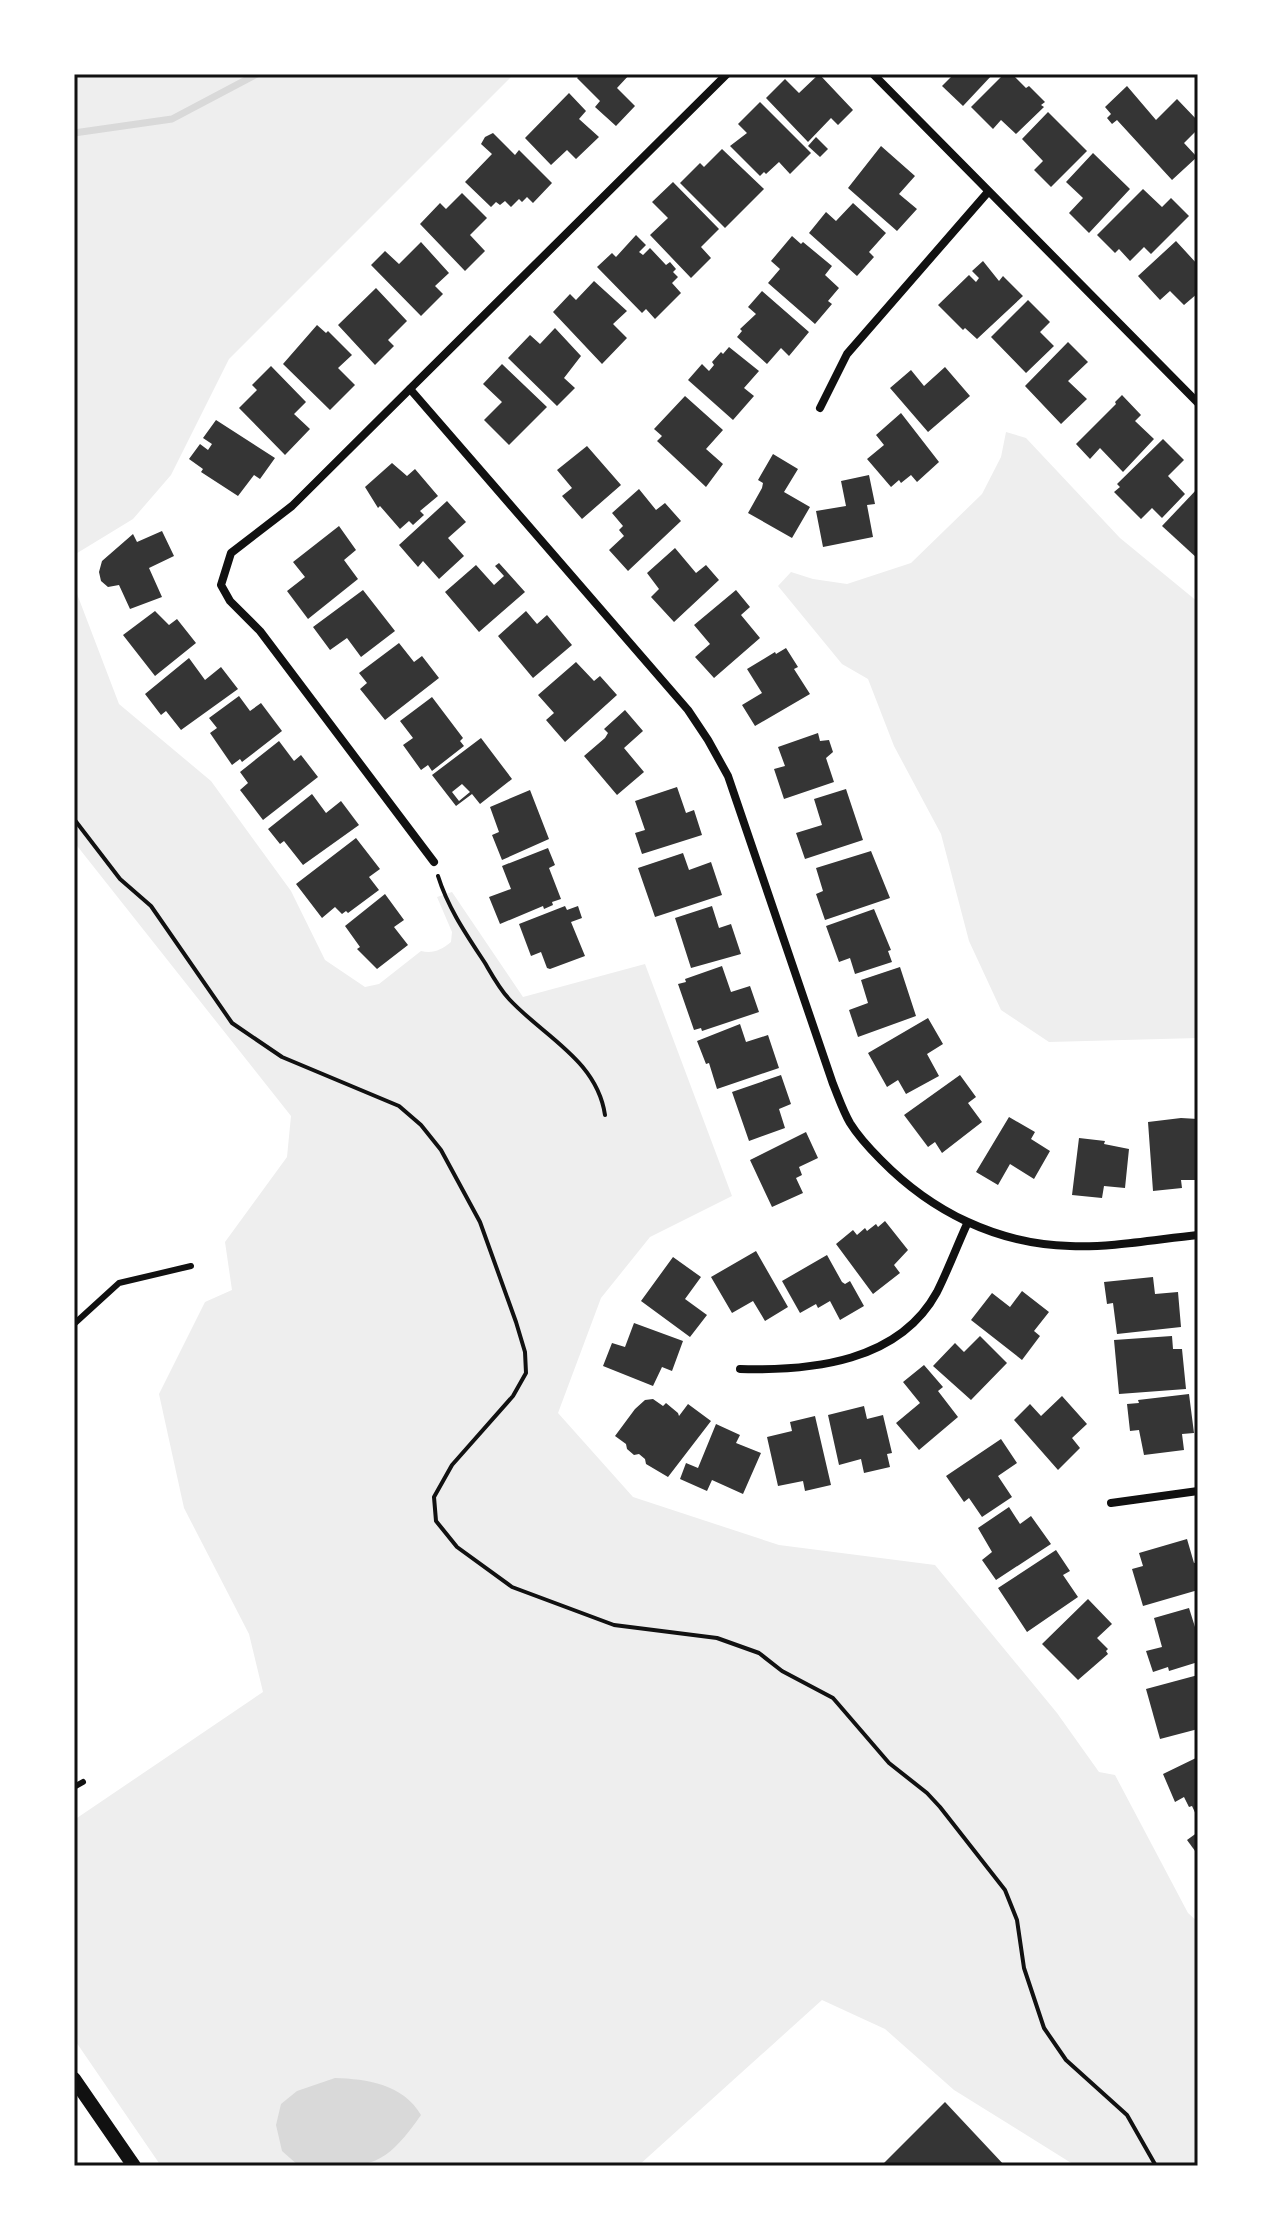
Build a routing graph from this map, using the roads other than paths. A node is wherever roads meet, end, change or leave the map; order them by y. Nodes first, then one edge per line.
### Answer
1 (727, 74) edge
2 (873, 74) edge
3 (988, 192) junction
4 (410, 389) junction
5 (1198, 403) edge
6 (820, 408) dead end
7 (434, 862) road end
8 (967, 1224) junction
9 (1198, 1235) edge
10 (191, 1266) dead end
11 (74, 1324) edge
12 (740, 1369) dead end
13 (1198, 1491) edge
14 (1111, 1503) dead end
15 (83, 1782) dead end
16 (74, 1787) edge
17 (74, 2079) edge
18 (134, 2166) edge

1 - 4 street
2 - 3 street
3 - 5 street
3 - 6 street
4 - 7 street
4 - 8 street
8 - 9 street
8 - 12 street
10 - 11 lane
13 - 14 street
15 - 16 lane
17 - 18 street

